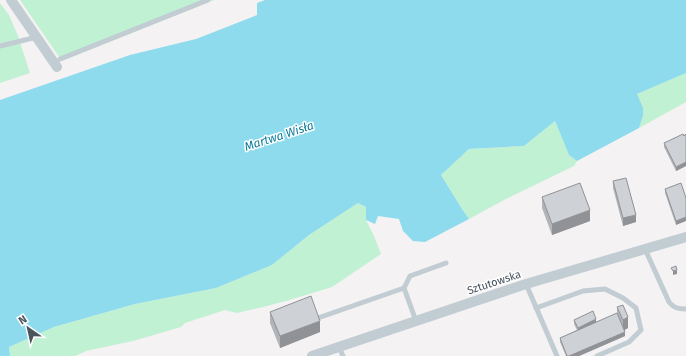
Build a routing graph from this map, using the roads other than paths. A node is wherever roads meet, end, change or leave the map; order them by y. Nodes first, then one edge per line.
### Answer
1 (11, 0) edge
2 (208, 0) edge
3 (37, 37) junction
4 (0, 46) edge
5 (59, 63) joint
6 (686, 237) edge
7 (645, 249) junction
8 (446, 263) dead end
9 (526, 284) junction
10 (404, 288) junction
11 (536, 308) junction
12 (686, 309) edge
13 (318, 318) edge
14 (416, 321) junction
15 (341, 351) edge
16 (317, 355) edge
17 (556, 356) edge
18 (597, 356) edge

1 - 3 street
2 - 5 lane
3 - 4 lane
3 - 5 street
6 - 7 street, Sztutowska
7 - 9 street, Sztutowska
7 - 12 lane
8 - 10 lane
9 - 11 lane
9 - 14 street, Sztutowska
10 - 13 lane
10 - 14 lane
11 - 17 lane
11 - 18 lane
14 - 15 street, Sztutowska
15 - 16 street, Sztutowska

